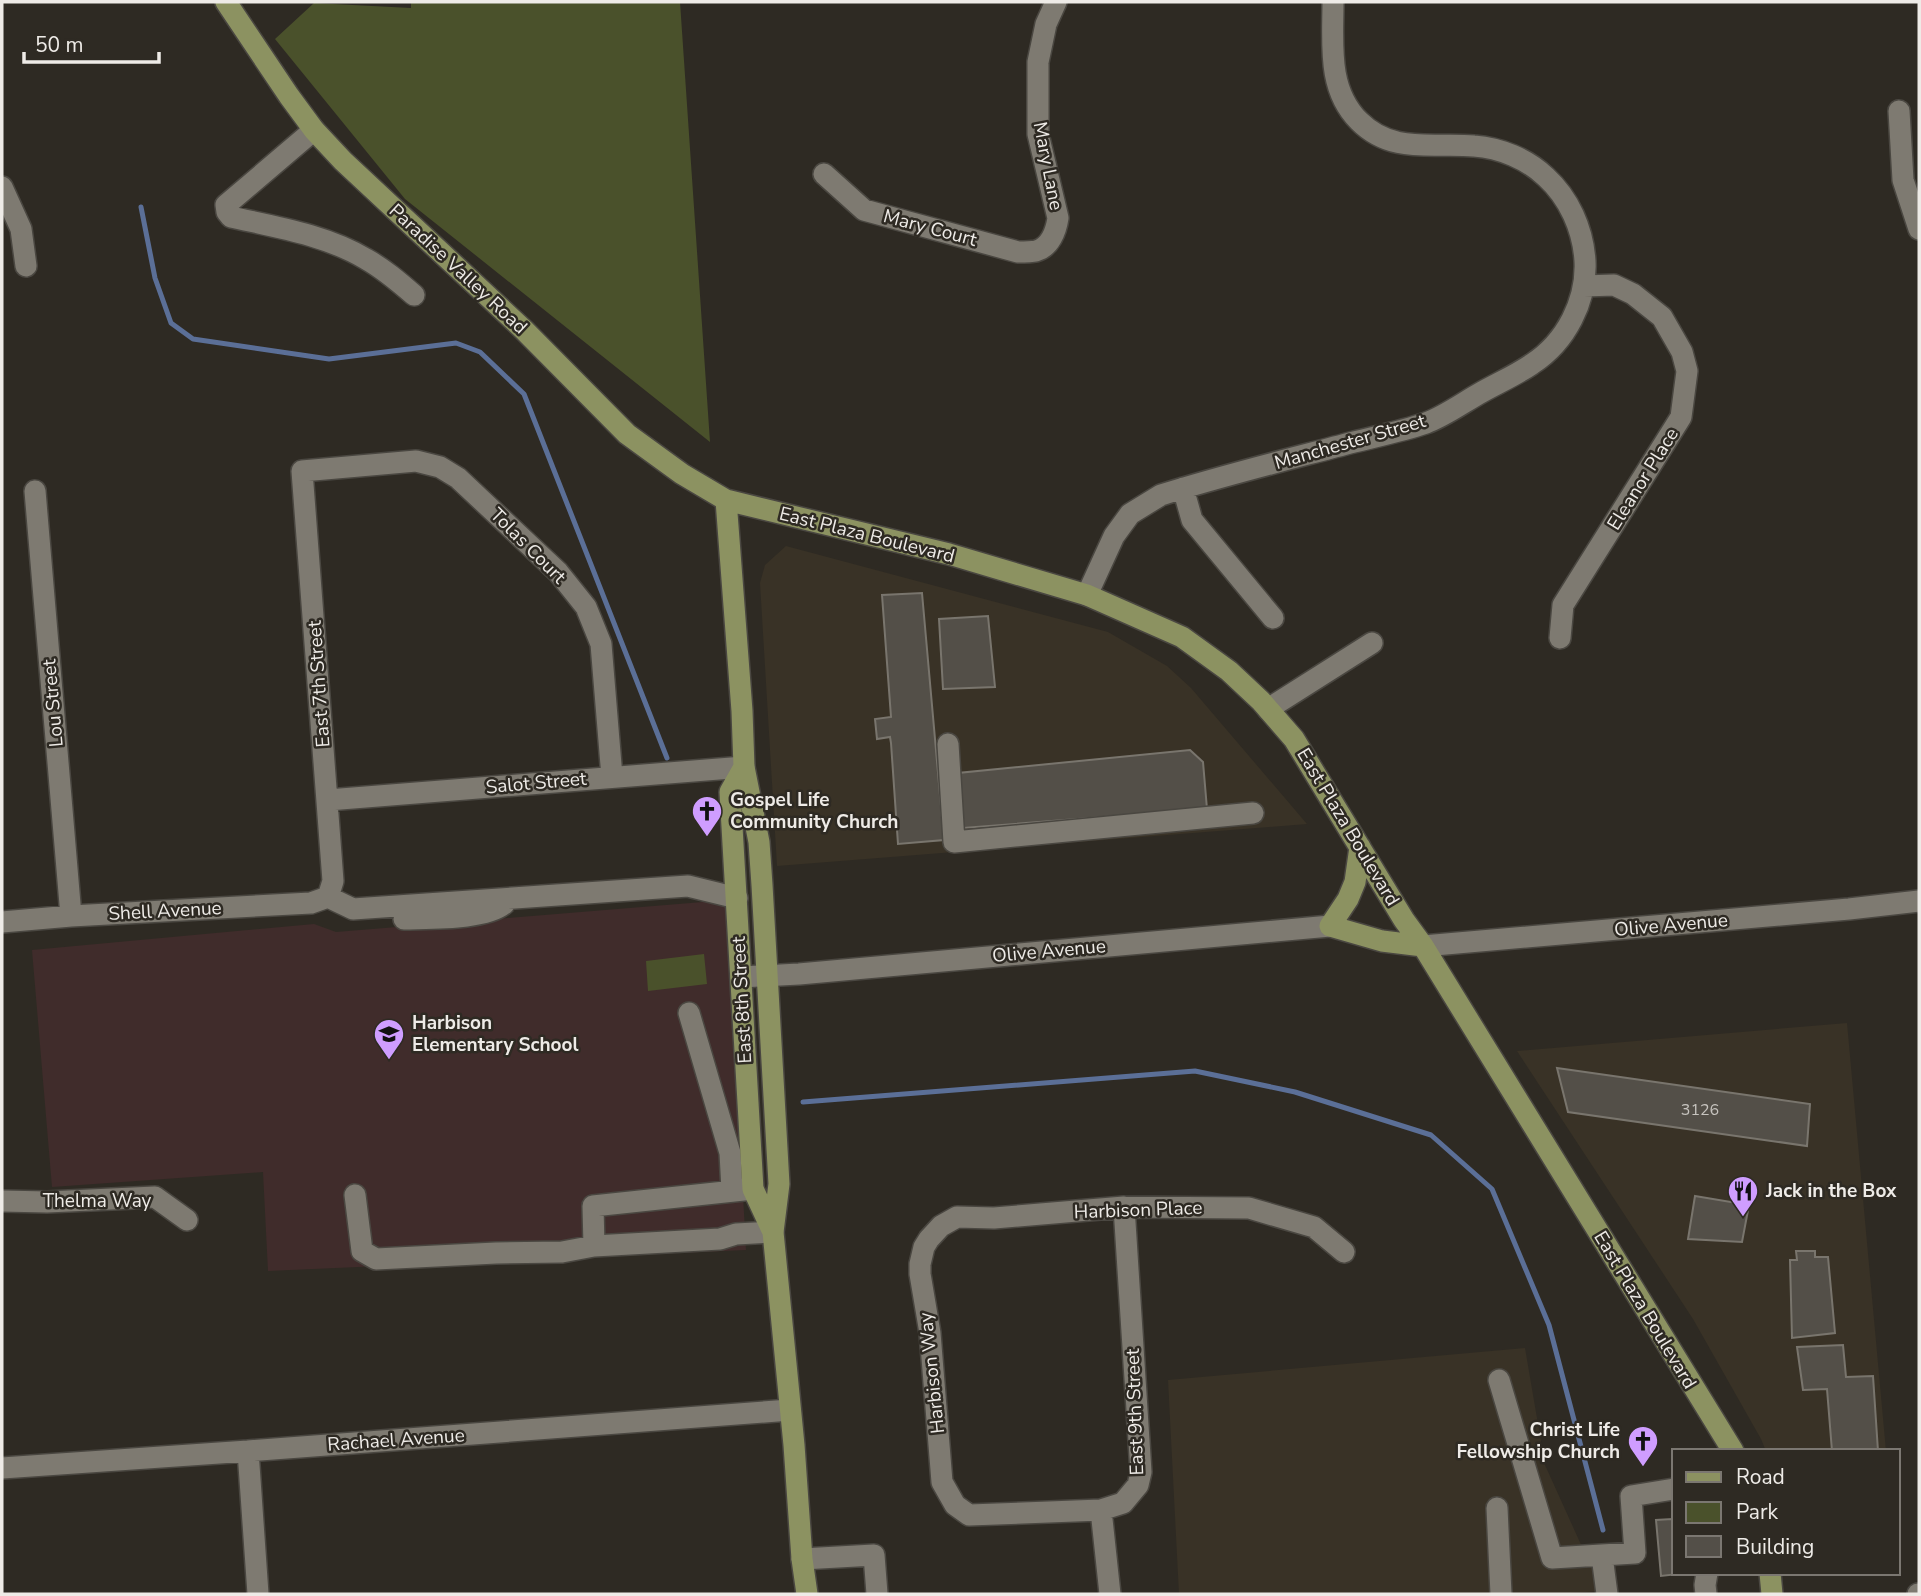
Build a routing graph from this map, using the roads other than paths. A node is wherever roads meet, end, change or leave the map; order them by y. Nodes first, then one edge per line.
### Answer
1 (226, 2) edge
2 (1056, 2) edge
3 (1333, 2) edge
4 (1899, 111) dead end
5 (314, 130) junction
6 (824, 174) dead end
7 (2, 187) edge
8 (1919, 229) edge
9 (1046, 245) joint
10 (26, 266) dead end
11 (1584, 286) junction
12 (414, 295) dead end
13 (302, 471) joint
14 (1183, 488) junction
15 (35, 491) dead end
16 (726, 500) junction
17 (1087, 594) junction
18 (1272, 618) dead end
19 (1560, 638) dead end
20 (1373, 643) dead end
21 (1268, 709) junction
22 (948, 744) dead end
23 (744, 767) junction
24 (612, 777) junction
25 (328, 800) junction
26 (1253, 813) dead end
27 (1360, 847) junction
28 (328, 897) junction
29 (737, 898) junction
30 (1919, 901) edge
31 (71, 916) junction
32 (2, 922) edge
33 (1330, 926) junction
34 (1423, 946) junction
35 (768, 975) junction
36 (741, 977) junction
37 (690, 1013) dead end
38 (743, 1189) junction
39 (355, 1195) dead end
40 (2, 1201) edge
41 (1124, 1207) junction
42 (187, 1220) dead end
43 (773, 1232) junction
44 (929, 1239) joint
45 (594, 1247) junction
46 (1343, 1251) dead end
47 (1499, 1380) dead end
48 (790, 1410) junction
49 (1732, 1449) edge
50 (248, 1451) junction
51 (2, 1468) edge
52 (1672, 1489) edge
53 (1497, 1508) dead end
54 (1101, 1510) junction
55 (1602, 1556) junction
56 (802, 1559) junction
57 (1707, 1575) edge
58 (1770, 1575) edge
59 (258, 1594) edge
60 (807, 1594) edge
61 (877, 1594) edge
62 (1110, 1594) edge
63 (1501, 1594) edge
64 (1607, 1594) edge
65 (1706, 1594) edge
66 (1772, 1594) edge

1 - 5 main road, Paradise Valley Road
2 - 9 street, Mary Lane
3 - 11 street, Manchester Street
4 - 8 street
5 - 12 street
5 - 16 main road, Paradise Valley Road
6 - 9 street, Mary Court
7 - 10 street
11 - 14 street, Manchester Street
11 - 19 street, Eleanor Place
13 - 24 street, Tolas Court
13 - 25 street, East 7th Street
14 - 17 street, Manchester Street
14 - 18 street
15 - 31 street, Lou Street
16 - 17 main road, East Plaza Boulevard
16 - 23 main road, East 8th Street
17 - 21 main road, East Plaza Boulevard
20 - 21 street
21 - 27 main road, East Plaza Boulevard
22 - 26 street
23 - 24 street, Salot Street
23 - 29 main road, East 8th Street
23 - 35 main road, East 8th Street
24 - 25 street, Salot Street
25 - 28 street, East 7th Street
27 - 33 main road
27 - 34 main road, East Plaza Boulevard
28 - 29 street
28 - 31 street, Shell Avenue
29 - 36 main road, East 8th Street
30 - 34 street, Olive Avenue
31 - 32 street, Shell Avenue
33 - 34 main road
33 - 35 street, Olive Avenue
34 - 49 main road, East Plaza Boulevard
35 - 36 street, Olive Avenue
35 - 43 main road, East 8th Street
36 - 38 main road, East 8th Street
37 - 38 street
38 - 43 main road, East 8th Street
38 - 45 street
39 - 45 street
40 - 42 street, Thelma Way
41 - 44 street, Harbison Place
41 - 46 street, Harbison Place
41 - 54 street, East 9th Street
43 - 45 street
43 - 48 main road, East 8th Street
44 - 54 street, Harbison Way
47 - 55 street
48 - 50 street, Rachael Avenue
48 - 56 main road, East 8th Street
50 - 51 street, Rachael Avenue
50 - 59 street
52 - 55 street
53 - 63 street
54 - 62 street
55 - 64 street
56 - 60 main road, East 8th Street
56 - 61 street
57 - 65 street
58 - 66 main road

